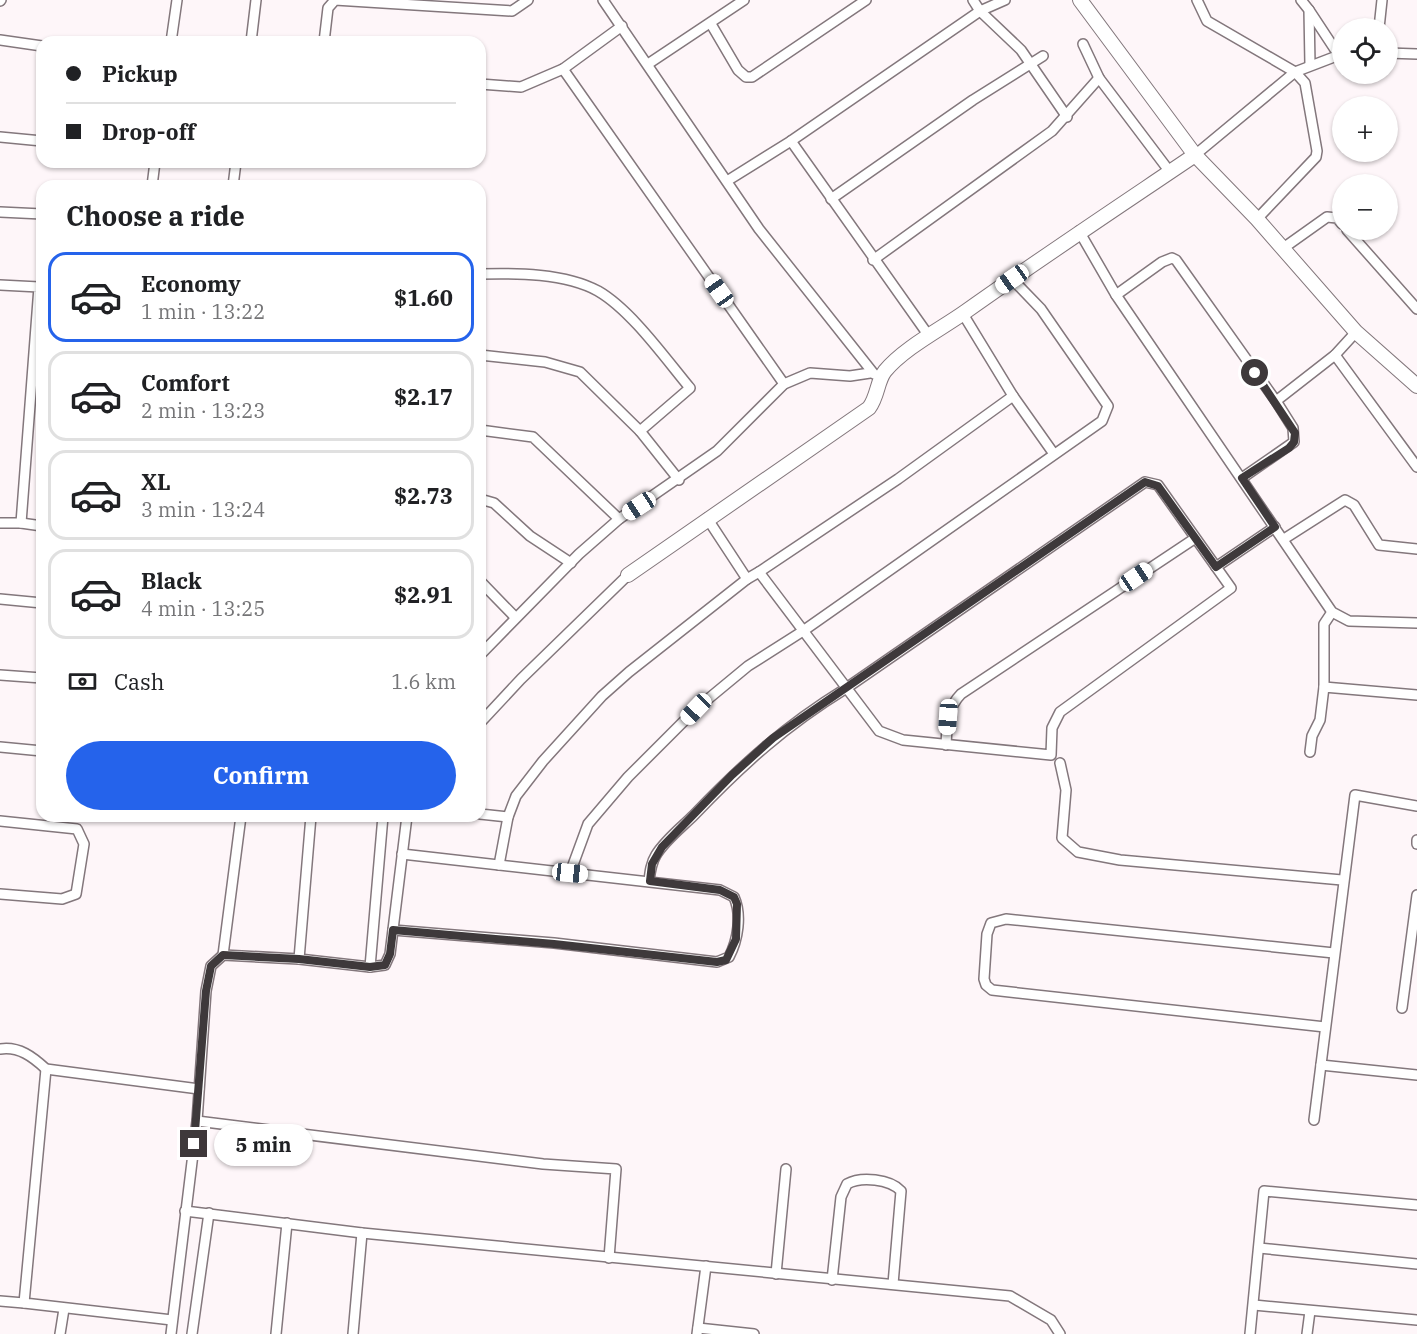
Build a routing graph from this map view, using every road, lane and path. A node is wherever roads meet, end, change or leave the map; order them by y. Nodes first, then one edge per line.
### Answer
1 (177, 0) edge
2 (256, 0) edge
3 (528, 0) edge
4 (603, 0) edge
5 (744, 0) edge
6 (866, 0) edge
7 (973, 0) edge
8 (1005, 0) edge
9 (1080, 0) edge
10 (1197, 0) edge
11 (1301, 0) edge
12 (1383, 0) edge
13 (394, 2) edge
14 (1309, 10) junction
15 (980, 11) junction
16 (1380, 18) edge
17 (711, 24) junction
18 (622, 26) junction
19 (172, 36) edge
20 (252, 36) edge
21 (325, 36) edge
22 (0, 40) edge
23 (1332, 43) edge
24 (1083, 44) dead end
25 (36, 45) edge
26 (1398, 53) edge
27 (1417, 54) edge
28 (1043, 56) dead end
29 (1332, 57) edge
30 (1031, 63) junction
31 (648, 64) junction
32 (1310, 65) junction
33 (563, 69) junction
34 (1295, 72) junction
35 (1098, 78) junction
36 (486, 84) edge
37 (1066, 117) junction
38 (0, 137) edge
39 (36, 140) edge
40 (790, 141) junction
41 (1195, 155) junction
42 (1170, 172) junction
43 (727, 181) junction
44 (831, 199) junction
45 (0, 212) edge
46 (36, 214) edge
47 (1332, 217) edge
48 (1257, 219) junction
49 (1079, 231) junction
50 (1356, 240) edge
51 (1282, 249) junction
52 (873, 260) junction
53 (486, 274) edge
54 (1012, 279) junction
55 (0, 285) edge
56 (36, 287) edge
57 (1116, 295) junction
58 (1417, 309) edge
59 (963, 314) junction
60 (1356, 332) junction
61 (929, 336) junction
62 (36, 346) edge
63 (1335, 355) junction
64 (486, 356) edge
65 (875, 375) junction
66 (784, 384) junction
67 (1417, 386) edge
68 (1014, 396) junction
69 (1276, 401) junction
70 (486, 431) edge
71 (640, 431) junction
72 (1054, 454) junction
73 (1417, 467) edge
74 (1242, 478) junction
75 (679, 480) junction
76 (486, 501) edge
77 (706, 518) junction
78 (619, 519) junction
79 (0, 523) edge
80 (21, 523) junction
81 (36, 525) edge
82 (1275, 527) junction
83 (1194, 538) junction
84 (1284, 539) junction
85 (1417, 549) edge
86 (571, 563) junction
87 (1216, 567) junction
88 (759, 572) junction
89 (628, 574) joint
90 (747, 579) junction
91 (486, 587) edge
92 (0, 599) edge
93 (36, 602) edge
94 (1332, 612) junction
95 (515, 617) junction
96 (1417, 623) edge
97 (803, 631) junction
98 (486, 648) edge
99 (0, 675) edge
100 (36, 678) edge
101 (1324, 687) junction
102 (845, 689) junction
103 (1417, 695) edge
104 (486, 717) edge
105 (946, 745) junction
106 (0, 747) edge
107 (36, 751) edge
108 (1310, 752) dead end
109 (1060, 763) dead end
110 (1417, 806) edge
111 (486, 815) edge
112 (508, 817) junction
113 (0, 821) edge
114 (240, 822) edge
115 (310, 822) edge
116 (382, 822) edge
117 (406, 822) edge
118 (402, 854) junction
119 (500, 865) junction
120 (570, 873) junction
121 (1342, 880) junction
122 (650, 881) junction
123 (0, 894) edge
124 (1417, 895) edge
125 (393, 930) junction
126 (1334, 953) junction
127 (223, 955) junction
128 (299, 959) junction
129 (370, 967) junction
130 (1402, 1008) dead end
131 (1325, 1027) junction
132 (0, 1049) edge
133 (1321, 1065) junction
134 (46, 1069) junction
135 (1417, 1075) edge
136 (199, 1089) junction
137 (1314, 1120) dead end
138 (197, 1121) junction
139 (786, 1169) dead end
140 (1417, 1205) edge
141 (185, 1211) junction
142 (209, 1213) junction
143 (288, 1223) junction
144 (362, 1233) junction
145 (1259, 1248) junction
146 (609, 1258) junction
147 (1417, 1264) edge
148 (706, 1266) junction
149 (776, 1274) junction
150 (832, 1280) junction
151 (893, 1284) junction
152 (0, 1300) edge
153 (24, 1303) junction
154 (1254, 1305) junction
155 (64, 1309) junction
156 (1310, 1311) junction
157 (172, 1320) junction
158 (1417, 1320) edge
159 (698, 1331) edge
160 (60, 1334) edge
161 (171, 1334) edge
162 (192, 1334) edge
163 (276, 1334) edge
164 (352, 1334) edge
165 (754, 1334) edge
166 (1060, 1334) edge
167 (1250, 1334) edge
168 (1307, 1334) edge

1 - 19 street
2 - 20 street
3 - 13 street
4 - 18 street
5 - 17 street
6 - 17 street
7 - 15 street
8 - 15 street
9 - 41 street
10 - 34 street
11 - 14 street
12 - 16 street
13 - 21 street
14 - 23 street
14 - 32 street
15 - 30 street
15 - 40 street
17 - 31 street
18 - 31 street
18 - 33 street
22 - 25 street
24 - 35 street
26 - 27 street
28 - 30 street
29 - 32 street
30 - 37 street
30 - 44 street
31 - 43 street
32 - 34 street
33 - 36 street
33 - 66 street
34 - 41 street
34 - 48 street
35 - 37 street
35 - 42 street
37 - 52 street
38 - 39 street
40 - 43 street
40 - 44 street
41 - 42 street
41 - 48 street
42 - 49 street
43 - 65 street
44 - 52 street
45 - 46 street
47 - 51 street
48 - 51 street
49 - 54 street
49 - 57 street
50 - 58 street
51 - 60 street
52 - 61 street
53 - 71 street
54 - 59 street
54 - 72 street
55 - 56 street
57 - 69 street
57 - 74 street
59 - 61 street
59 - 68 street
60 - 63 street
60 - 67 street
61 - 65 street
62 - 80 street
63 - 69 street
63 - 73 street
64 - 71 street
65 - 66 street
65 - 77 street
66 - 75 street
68 - 72 street
68 - 88 street
69 - 74 street
70 - 78 street
71 - 75 street
72 - 97 street
74 - 82 street
75 - 78 street
76 - 86 street
77 - 89 street
77 - 90 street
78 - 86 street
79 - 80 street
80 - 81 street
82 - 84 street
82 - 87 street
83 - 87 street
83 - 102 street
83 - 105 street
84 - 85 street
84 - 94 street
86 - 95 street
87 - 105 street
88 - 90 street
88 - 97 street
89 - 104 street
90 - 112 street
91 - 95 street
92 - 93 street
94 - 96 street
94 - 101 street
95 - 98 street
97 - 102 street
97 - 120 street
99 - 100 street
101 - 103 street
101 - 108 street
102 - 105 street
102 - 122 street
106 - 107 street
109 - 121 street
110 - 121 street
111 - 112 street
112 - 119 street
113 - 123 street
114 - 127 street
115 - 128 street
116 - 129 street
117 - 118 street
118 - 119 street
118 - 125 street
119 - 120 street
120 - 122 street
121 - 126 street
122 - 125 street
124 - 130 street
125 - 129 street
126 - 131 street
126 - 131 street
127 - 128 street
127 - 136 street
128 - 129 street
131 - 133 street
132 - 134 street
133 - 135 street
133 - 137 street
134 - 136 street
134 - 153 street
136 - 138 street
138 - 141 street
138 - 146 street
139 - 149 street
140 - 145 street
141 - 142 street
141 - 157 street
142 - 143 street
142 - 162 street
143 - 144 street
143 - 163 street
144 - 146 street
144 - 164 street
145 - 147 street
145 - 154 street
146 - 148 street
148 - 149 street
148 - 159 street
149 - 150 street
150 - 151 street
150 - 151 street
151 - 166 street
152 - 153 street
153 - 155 street
154 - 156 street
154 - 167 street
155 - 157 street
155 - 160 street
156 - 158 street
156 - 168 street
157 - 161 street
159 - 165 street

